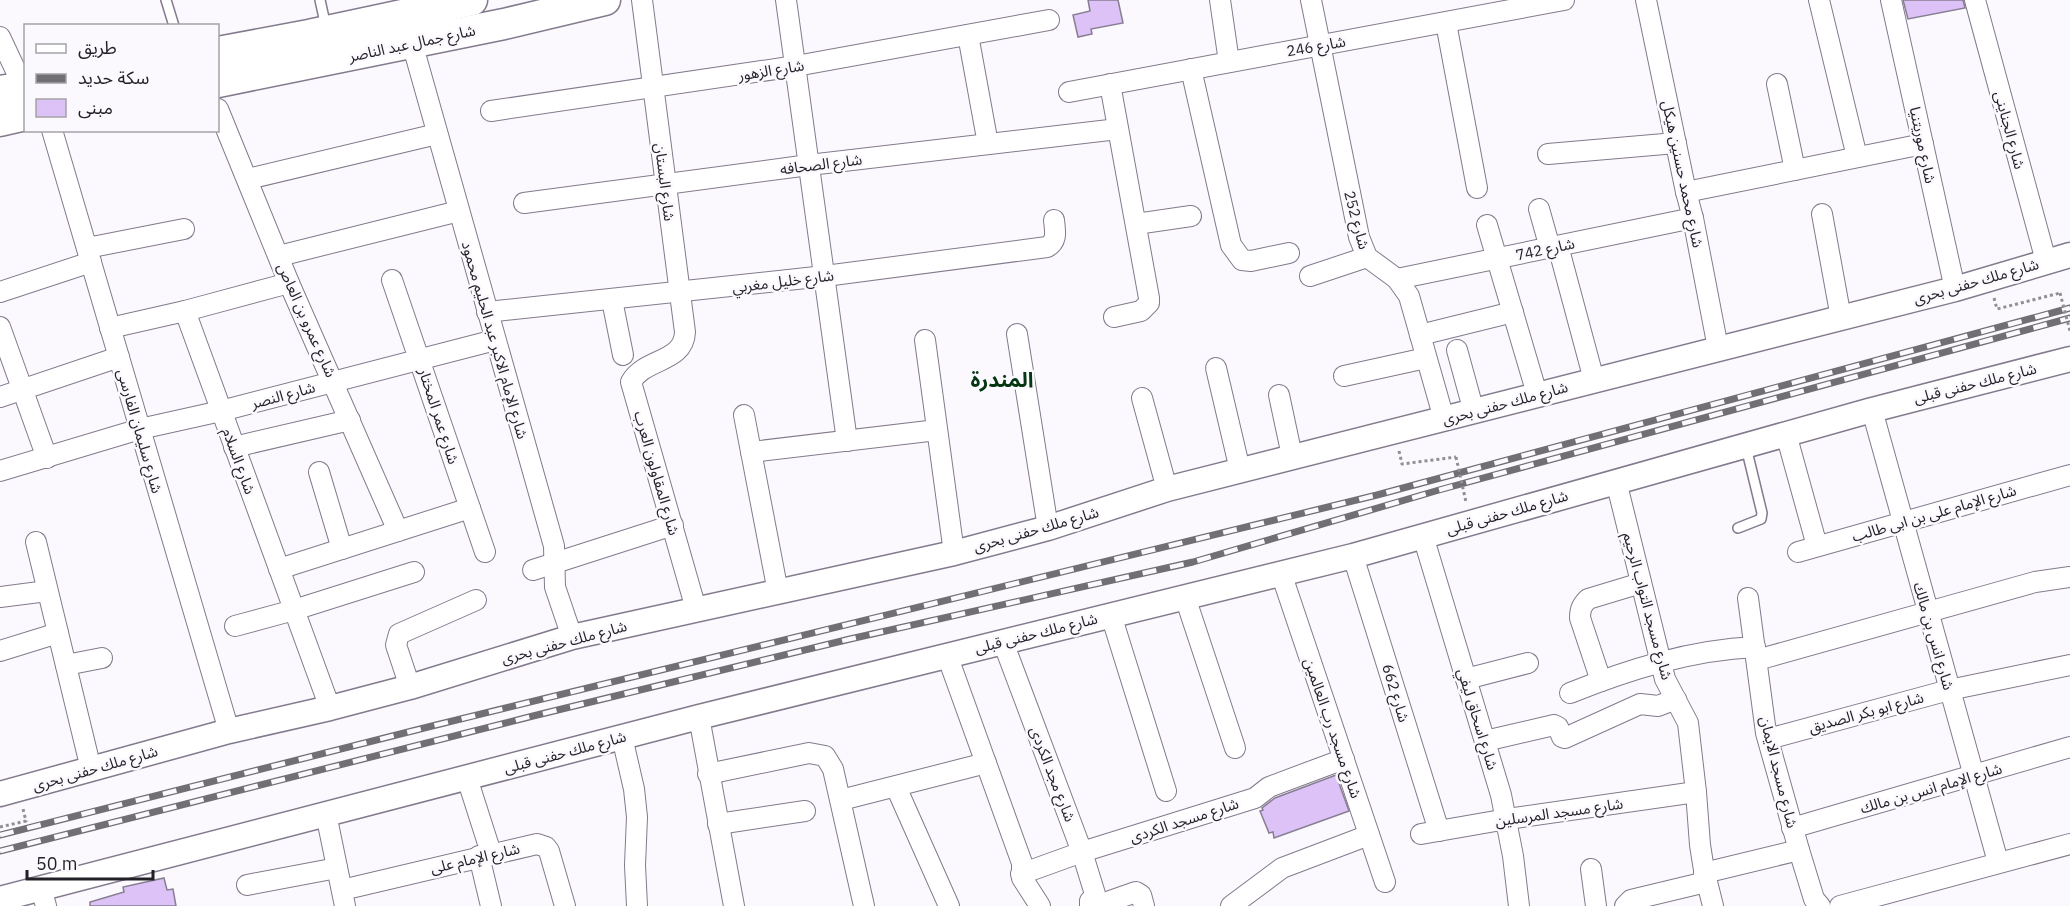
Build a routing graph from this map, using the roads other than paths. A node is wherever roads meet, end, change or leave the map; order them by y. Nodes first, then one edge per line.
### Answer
1 (166, 0) edge
2 (320, 0) edge
3 (472, 0) edge
4 (605, 0) edge
5 (642, 0) edge
6 (786, 0) edge
7 (1220, 0) edge
8 (1311, 0) edge
9 (1564, 0) edge
10 (1646, 0) edge
11 (1819, 0) edge
12 (1891, 0) edge
13 (1975, 0) edge
14 (402, 7) edge
15 (1050, 20) dead end
16 (1446, 23) junction
17 (173, 24) edge
18 (968, 35) junction
19 (0, 37) edge
20 (318, 43) junction
21 (412, 44) junction
22 (1320, 45) junction
23 (219, 52) edge
24 (1229, 62) junction
25 (796, 66) junction
26 (1191, 69) junction
27 (219, 82) edge
28 (1110, 84) junction
29 (1777, 84) dead end
30 (653, 88) junction
31 (1069, 92) dead end
32 (19, 95) edge
33 (219, 111) edge
34 (491, 111) dead end
35 (0, 121) edge
36 (1118, 129) junction
37 (53, 132) edge
38 (437, 134) junction
39 (1676, 143) junction
40 (988, 144) junction
41 (1923, 144) junction
42 (1548, 154) dead end
43 (1857, 157) junction
44 (809, 165) junction
45 (1796, 170) junction
46 (248, 179) junction
47 (666, 183) junction
48 (1477, 188) dead end
49 (1686, 192) junction
50 (524, 203) dead end
51 (1539, 208) dead end
52 (459, 211) junction
53 (1822, 214) dead end
54 (1191, 216) dead end
55 (1693, 218) junction
56 (1054, 220) dead end
57 (1136, 224) junction
58 (1487, 225) dead end
59 (184, 229) dead end
60 (1554, 247) junction
61 (1289, 253) dead end
62 (89, 255) junction
63 (2070, 255) edge
64 (279, 256) junction
65 (1367, 257) junction
66 (1498, 259) junction
67 (2046, 261) junction
68 (825, 276) junction
69 (1310, 276) dead end
70 (1397, 279) junction
71 (392, 280) dead end
72 (289, 283) junction
73 (1955, 289) junction
74 (0, 292) edge
75 (680, 293) junction
76 (612, 300) junction
77 (184, 311) junction
78 (487, 312) junction
79 (1513, 312) junction
80 (1114, 316) dead end
81 (1841, 318) junction
82 (0, 327) edge
83 (110, 328) junction
84 (1017, 334) dead end
85 (1419, 334) junction
86 (495, 340) junction
87 (925, 340) dead end
88 (1718, 348) junction
89 (1457, 350) dead end
90 (623, 355) dead end
91 (669, 356) joint
92 (119, 357) junction
93 (1426, 358) junction
94 (420, 359) junction
95 (2070, 359) edge
96 (1216, 368) dead end
97 (1344, 376) dead end
98 (1593, 380) junction
99 (334, 382) junction
100 (22, 390) junction
101 (1537, 394) junction
102 (1279, 395) dead end
103 (0, 397) edge
104 (1142, 398) dead end
105 (1872, 410) junction
106 (221, 411) junction
107 (1474, 412) junction
108 (744, 416) dead end
109 (1444, 419) junction
110 (350, 420) junction
111 (140, 429) junction
112 (937, 430) junction
113 (1786, 434) junction
114 (847, 441) junction
115 (1745, 445) junction
116 (234, 447) junction
117 (751, 452) junction
118 (1292, 456) junction
119 (47, 458) junction
120 (1240, 470) junction
121 (0, 471) edge
122 (319, 472) dead end
123 (2070, 474) edge
124 (1616, 481) junction
125 (1167, 489) junction
126 (470, 508) junction
127 (1903, 522) junction
128 (673, 525) junction
129 (1048, 528) junction
130 (1738, 528) dead end
131 (398, 531) junction
132 (1423, 536) junction
133 (36, 542) dead end
134 (1817, 546) junction
135 (342, 549) junction
136 (485, 552) dead end
137 (1798, 552) dead end
138 (954, 553) junction
139 (1353, 556) junction
140 (556, 563) junction
141 (279, 569) junction
142 (533, 570) dead end
143 (414, 572) dead end
144 (1281, 573) junction
145 (2070, 577) edge
146 (1641, 583) junction
147 (47, 591) junction
148 (778, 592) junction
149 (0, 597) edge
150 (1185, 597) junction
151 (1748, 598) dead end
152 (476, 600) dead end
153 (696, 609) junction
154 (294, 610) junction
155 (1928, 612) junction
156 (1111, 615) junction
157 (235, 626) dead end
158 (58, 633) junction
159 (572, 637) junction
160 (1003, 642) junction
161 (0, 651) edge
162 (1756, 653) junction
163 (947, 655) junction
164 (102, 658) dead end
165 (1660, 662) junction
166 (1528, 663) dead end
167 (66, 665) junction
168 (2070, 665) edge
169 (1466, 679) junction
170 (1601, 681) junction
171 (410, 687) junction
172 (1949, 690) junction
173 (1570, 693) dead end
174 (1676, 699) junction
175 (330, 708) junction
176 (699, 717) junction
177 (229, 731) junction
178 (622, 737) junction
179 (1768, 739) junction
180 (1485, 741) junction
181 (2070, 747) edge
182 (1235, 748) dead end
183 (1344, 759) junction
184 (986, 764) junction
185 (91, 769) junction
186 (708, 774) junction
187 (1973, 775) junction
188 (467, 778) junction
189 (896, 787) junction
190 (1166, 791) dead end
191 (1696, 792) junction
192 (0, 794) edge
193 (841, 800) junction
194 (805, 811) dead end
195 (326, 814) junction
196 (1507, 819) junction
197 (718, 824) junction
198 (1792, 828) junction
199 (1430, 832) joint
200 (1369, 835) junction
201 (2070, 844) edge
202 (1798, 850) junction
203 (1082, 852) junction
204 (485, 855) junction
205 (1998, 862) junction
206 (337, 868) junction
207 (1591, 869) dead end
208 (1021, 873) junction
209 (1705, 878) junction
210 (1385, 882) dead end
211 (247, 885) dead end
212 (44, 897) edge
213 (343, 898) edge
214 (0, 899) edge
215 (1887, 899) edge
216 (491, 906) edge
217 (565, 906) edge
218 (637, 906) edge
219 (734, 906) edge
220 (864, 906) edge
221 (949, 906) edge
222 (1040, 906) edge
223 (1090, 906) edge
224 (1096, 906) edge
225 (1144, 906) edge
226 (1231, 906) edge
227 (1519, 906) edge
228 (1596, 906) edge
229 (1625, 906) edge
230 (1713, 906) edge
231 (1820, 906) edge
232 (1840, 906) edge

1 - 17 lane
2 - 20 lane
3 - 14 main road, شارع جمال عبد الناصر
4 - 21 main road, شارع جمال عبد الناصر
5 - 30 street, شارع البستان
6 - 25 street
7 - 24 street
8 - 22 street, شارع 252
9 - 16 street, شارع 246
10 - 39 street, شارع محمد حسنين هيكل
11 - 43 street
12 - 41 street, شارع موريتنيا
13 - 67 street, شارع الجناينى
14 - 20 main road, شارع جمال عبد الناصر
15 - 18 street, شارع الزهور
16 - 22 street, شارع 246
16 - 48 street
18 - 25 street, شارع الزهور
18 - 40 street
19 - 32 street
20 - 21 main road, شارع جمال عبد الناصر
20 - 23 main road, شارع جمال عبد الناصر
20 - 27 main road, شارع جمال عبد الناصر
21 - 38 street, شارع الإمام الاكبر عبد الحليم محمود
22 - 24 street, شارع 246
22 - 65 street, شارع 252
24 - 26 street, شارع 246
25 - 30 street, شارع الزهور
25 - 44 street
26 - 28 street, شارع 246
26 - 61 street
28 - 31 street, شارع 246
28 - 36 street
29 - 45 street
30 - 34 street, شارع الزهور
30 - 47 street, شارع البستان
32 - 35 main road
33 - 46 street, شارع عمرو بن العاص
36 - 40 street, شارع الصحافه
36 - 57 street
37 - 62 street, شارع سليمان الفارسى
38 - 46 street
38 - 52 street, شارع الإمام الاكبر عبد الحليم محمود
39 - 42 street
39 - 49 street, شارع محمد حسنين هيكل
40 - 44 street, شارع الصحافه
41 - 43 street
41 - 73 street, شارع موريتنيا
43 - 45 street
44 - 47 street, شارع الصحافه
44 - 68 street
45 - 49 street
46 - 64 street, شارع عمرو بن العاص
47 - 50 street, شارع الصحافه
47 - 75 street, شارع البستان
49 - 55 street, شارع محمد حسنين هيكل
51 - 60 street
52 - 64 street
52 - 78 street, شارع الإمام الاكبر عبد الحليم محمود
53 - 81 street
54 - 57 street
55 - 60 street, شارع 742
55 - 88 street, شارع محمد حسنين هيكل
56 - 68 street, شارع خليل مغربي
57 - 80 street
58 - 66 street
59 - 62 street
60 - 66 street, شارع 742
60 - 98 street
62 - 74 street
62 - 83 street, شارع سليمان الفارسى
63 - 67 street, شارع ملك حفنى بحرى
64 - 72 street, شارع عمرو بن العاص
65 - 69 street
65 - 70 street, شارع 252
66 - 70 street, شارع 742
66 - 79 street
67 - 73 street, شارع ملك حفنى بحرى
68 - 75 street, شارع خليل مغربي
68 - 114 street
70 - 85 street, شارع 252
71 - 94 street, شارع عمر المختار
72 - 77 street
72 - 99 street, شارع عمرو بن العاص
73 - 81 street, شارع ملك حفنى بحرى
75 - 76 street, شارع خليل مغربي
75 - 91 street, شارع البستان
76 - 78 street, شارع خليل مغربي
76 - 90 street
77 - 83 street
77 - 106 street, شارع السلام
78 - 86 street, شارع الإمام الاكبر عبد الحليم محمود
79 - 85 street
79 - 101 street
81 - 88 street, شارع ملك حفنى بحرى
82 - 100 street
83 - 92 street, شارع سليمان الفارسى
84 - 129 street
85 - 93 street, شارع 252
86 - 94 street, شارع النصر
86 - 140 street, شارع الإمام الاكبر عبد الحليم محمود
87 - 112 street
88 - 98 street, شارع ملك حفنى بحرى
89 - 107 street
91 - 128 street, شارع المقاولون العرب
92 - 100 street
92 - 111 street, شارع سليمان الفارسى
93 - 97 street
93 - 109 street, شارع 252
94 - 99 street, شارع النصر
94 - 126 street, شارع عمر المختار
95 - 105 street, شارع ملك حفنى قبلى
96 - 120 street
98 - 101 street, شارع ملك حفنى بحرى
99 - 106 street, شارع النصر
99 - 110 street, شارع عمرو بن العاص
100 - 103 street
100 - 119 street
101 - 107 street, شارع ملك حفنى بحرى
102 - 118 street
104 - 125 street
105 - 113 street, شارع ملك حفنى قبلى
105 - 127 street, شارع انس بن مالك
106 - 111 street, شارع النصر
106 - 116 street, شارع السلام
107 - 109 street, شارع ملك حفنى بحرى
108 - 117 street
109 - 118 street, شارع ملك حفنى بحرى
110 - 116 street
110 - 131 street, شارع عمرو بن العاص
111 - 119 street, شارع النصر
111 - 177 street, شارع سليمان الفارسى
112 - 114 street
112 - 138 street
113 - 115 street, شارع ملك حفنى قبلى
113 - 134 street
114 - 117 street
115 - 124 street, شارع ملك حفنى قبلى
115 - 130 lane
116 - 141 street, شارع السلام
117 - 148 street
118 - 120 street, شارع ملك حفنى بحرى
119 - 121 street, شارع النصر
120 - 125 street, شارع ملك حفنى بحرى
122 - 135 street
123 - 127 street, شارع الإمام على بن ابى طالب
124 - 132 street, شارع ملك حفنى قبلى
124 - 146 street, شارع مسجد التواب الرحيم
125 - 129 street, شارع ملك حفنى بحرى
126 - 131 street
126 - 136 street, شارع عمر المختار
127 - 134 street, شارع الإمام على بن ابى طالب
127 - 155 street, شارع انس بن مالك
128 - 140 street
128 - 153 street, شارع المقاولون العرب
129 - 138 street, شارع ملك حفنى بحرى
131 - 135 street
132 - 139 street, شارع ملك حفنى قبلى
132 - 169 street, شارع اسحاق ليفي
133 - 147 street
134 - 137 street, شارع الإمام على بن ابى طالب
135 - 141 street
138 - 148 street, شارع ملك حفنى بحرى
139 - 144 street, شارع ملك حفنى قبلى
139 - 199 street, شارع 662
140 - 142 street
140 - 159 street, شارع الإمام الاكبر عبد الحليم محمود
141 - 154 street, شارع السلام
143 - 154 street
144 - 150 street, شارع ملك حفنى قبلى
144 - 183 street, شارع مسجد رب العالمين
145 - 155 street
146 - 165 street, شارع مسجد التواب الرحيم
146 - 170 street
147 - 149 street
147 - 158 street
148 - 153 street, شارع ملك حفنى بحرى
150 - 156 street, شارع ملك حفنى قبلى
150 - 182 street
151 - 162 street, شارع مسجد الايمان
152 - 171 street
153 - 159 street, شارع ملك حفنى بحرى
154 - 157 street
154 - 175 street, شارع السلام
155 - 162 street
155 - 172 street, شارع انس بن مالك
156 - 160 street, شارع ملك حفنى قبلى
156 - 190 street
158 - 161 street
158 - 167 street
159 - 171 street, شارع ملك حفنى بحرى
160 - 163 street, شارع ملك حفنى قبلى
160 - 203 street, شارع مجد الكردى
162 - 165 street
162 - 179 street, شارع مسجد الايمان
163 - 176 street, شارع ملك حفنى قبلى
163 - 184 street
164 - 167 street
165 - 170 street
165 - 174 street, شارع مسجد التواب الرحيم
166 - 169 street
167 - 185 street
168 - 172 street, شارع ابو بكر الصديق
169 - 180 street, شارع اسحاق ليفي
170 - 173 street
171 - 175 street, شارع ملك حفنى بحرى
172 - 179 street, شارع ابو بكر الصديق
172 - 187 street, شارع انس بن مالك
174 - 180 street
174 - 191 street, شارع مسجد التواب الرحيم
175 - 177 street, شارع ملك حفنى بحرى
176 - 178 street, شارع ملك حفنى قبلى
176 - 186 street
177 - 185 street, شارع ملك حفنى بحرى
178 - 188 street, شارع ملك حفنى قبلى
178 - 218 street
179 - 198 street, شارع مسجد الايمان
180 - 196 street, شارع اسحاق ليفي
181 - 187 street, شارع الإمام انس بن مالك
183 - 200 street, شارع مسجد رب العالمين
183 - 203 street, شارع مسجد الكردى
184 - 189 street
184 - 208 street
185 - 192 street, شارع ملك حفنى بحرى
186 - 193 street
186 - 197 street
187 - 198 street, شارع الإمام انس بن مالك
187 - 205 street, شارع انس بن مالك
188 - 195 street, شارع ملك حفنى قبلى
188 - 204 street
189 - 193 street
189 - 221 street
191 - 196 street, شارع مسجد المرسلين
191 - 209 street, شارع مسجد التواب الرحيم
193 - 220 street
194 - 197 street
195 - 206 street
195 - 212 street, شارع ملك حفنى قبلى
196 - 199 street, شارع مسجد المرسلين
196 - 227 street, شارع اسحاق ليفي
197 - 219 street
198 - 202 street, شارع مسجد الايمان
200 - 210 street, شارع مسجد رب العالمين
200 - 226 street
201 - 205 street
202 - 209 street
202 - 231 street, شارع مسجد الايمان
203 - 208 street, شارع مسجد الكردى
203 - 223 street, شارع مجد الكردى
204 - 213 street, شارع الإمام على
204 - 216 street
204 - 217 street, شارع الإمام على
205 - 215 street
206 - 211 street
206 - 213 street
207 - 228 street
208 - 222 street
209 - 229 street
209 - 230 street, شارع مسجد التواب الرحيم
212 - 214 street, شارع ملك حفنى قبلى
215 - 232 street
224 - 225 street

